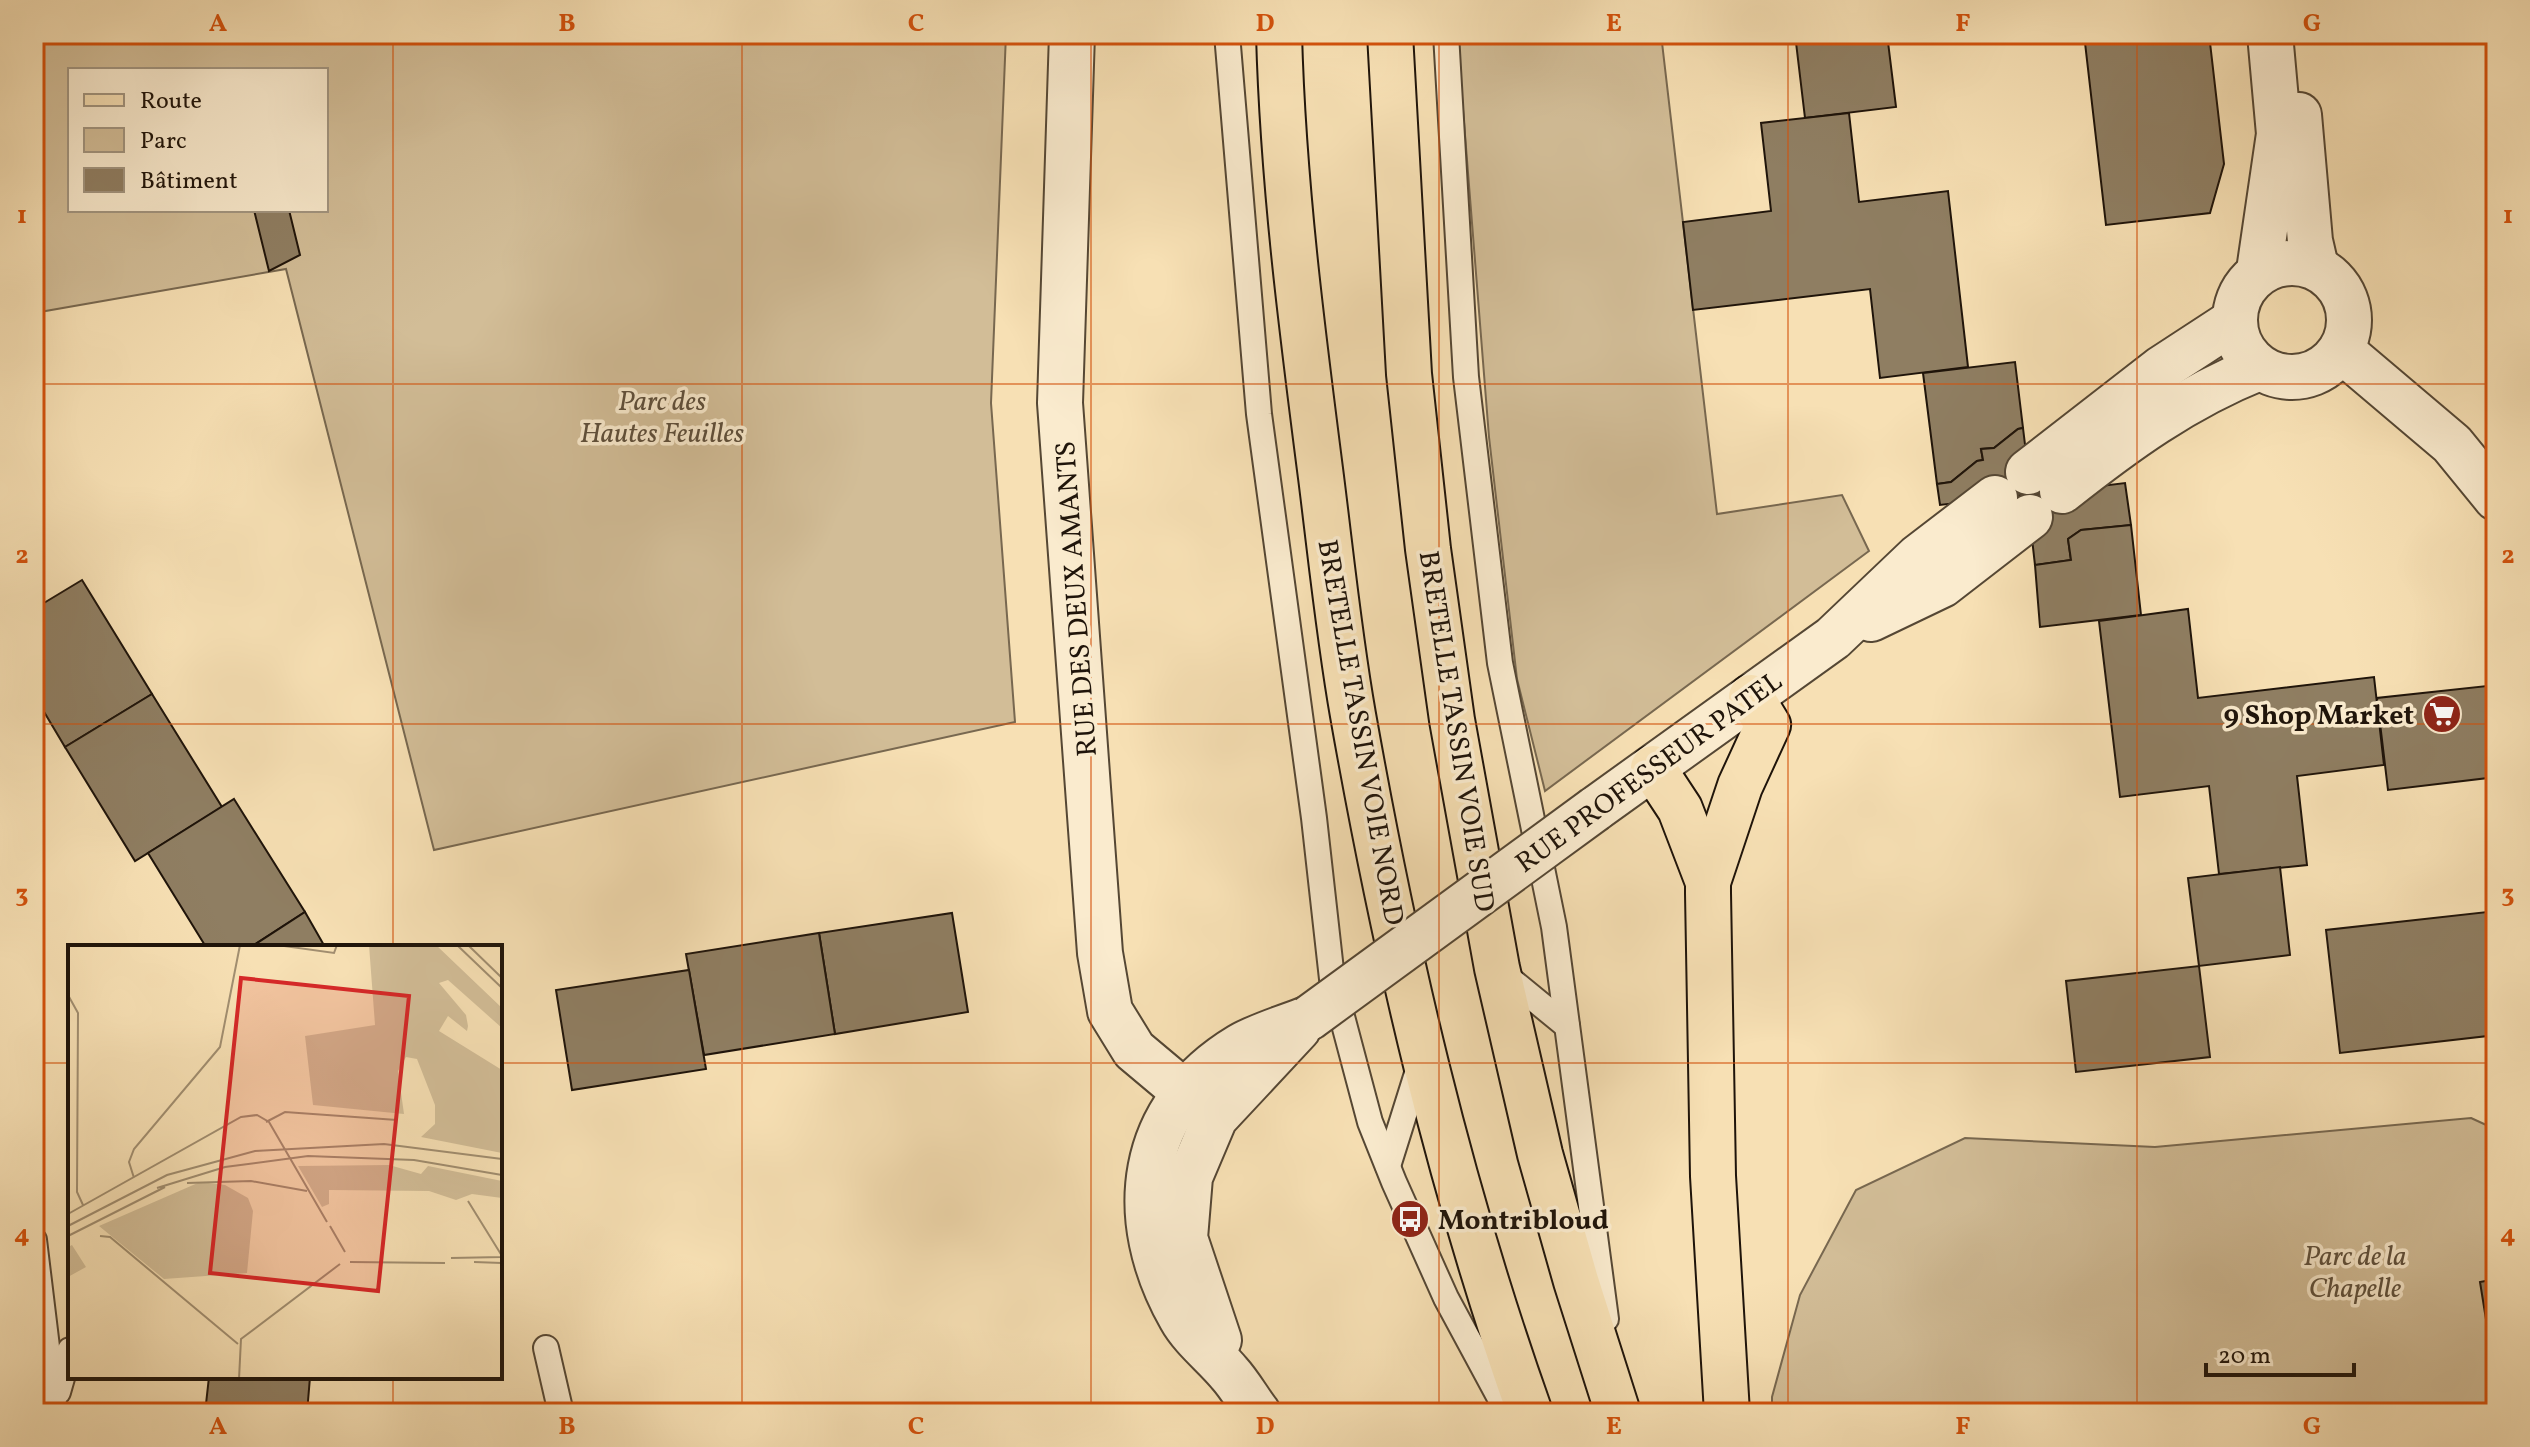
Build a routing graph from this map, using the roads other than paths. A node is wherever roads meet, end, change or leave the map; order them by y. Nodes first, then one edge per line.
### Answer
1 (1072, 34) edge
2 (1227, 34) edge
3 (1279, 34) edge
4 (1390, 34) edge
5 (1446, 34) edge
6 (2270, 34) edge
7 (2291, 34) edge
8 (2316, 267) junction
9 (2259, 271) junction
10 (2234, 321) junction
11 (2341, 350) junction
12 (2259, 368) junction
13 (2029, 494) junction
14 (2496, 498) edge
15 (1751, 697) junction
16 (1653, 768) junction
17 (1708, 882) junction
18 (1497, 968) junction
19 (1567, 1026) junction
20 (1423, 1054) junction
21 (1199, 1106) junction
22 (1388, 1166) junction
23 (34, 1240) edge
24 (546, 1348) dead end
25 (68, 1358) edge
26 (55, 1408) edge
27 (561, 1413) edge
28 (1258, 1413) edge
29 (1508, 1413) edge
30 (1530, 1413) edge
31 (1618, 1413) edge
32 (1727, 1413) edge

1 - 21 street, RUE DES DEUX AMANTS
2 - 22 lane
3 - 20 main road, BRETELLE TASSIN VOIE NORD
4 - 18 main road, BRETELLE TASSIN VOIE SUD
5 - 19 lane
6 - 9 street
7 - 8 street
8 - 9 street
8 - 11 street
9 - 10 street
10 - 12 street
10 - 13 street, RUE PROFESSEUR PATEL
11 - 12 street
11 - 14 street
12 - 13 street, RUE PROFESSEUR PATEL
13 - 15 street, RUE PROFESSEUR PATEL
15 - 16 street, RUE PROFESSEUR PATEL
15 - 17 main road
16 - 17 main road
16 - 21 street, RUE PROFESSEUR PATEL, bridge
17 - 32 main road
18 - 19 lane
18 - 31 main road, BRETELLE TASSIN VOIE SUD
19 - 31 lane
20 - 22 lane
20 - 30 main road, BRETELLE TASSIN VOIE NORD
21 - 28 street, RUE PROFESSEUR PATEL
22 - 29 lane
23 - 26 lane
24 - 27 lane
25 - 26 lane

